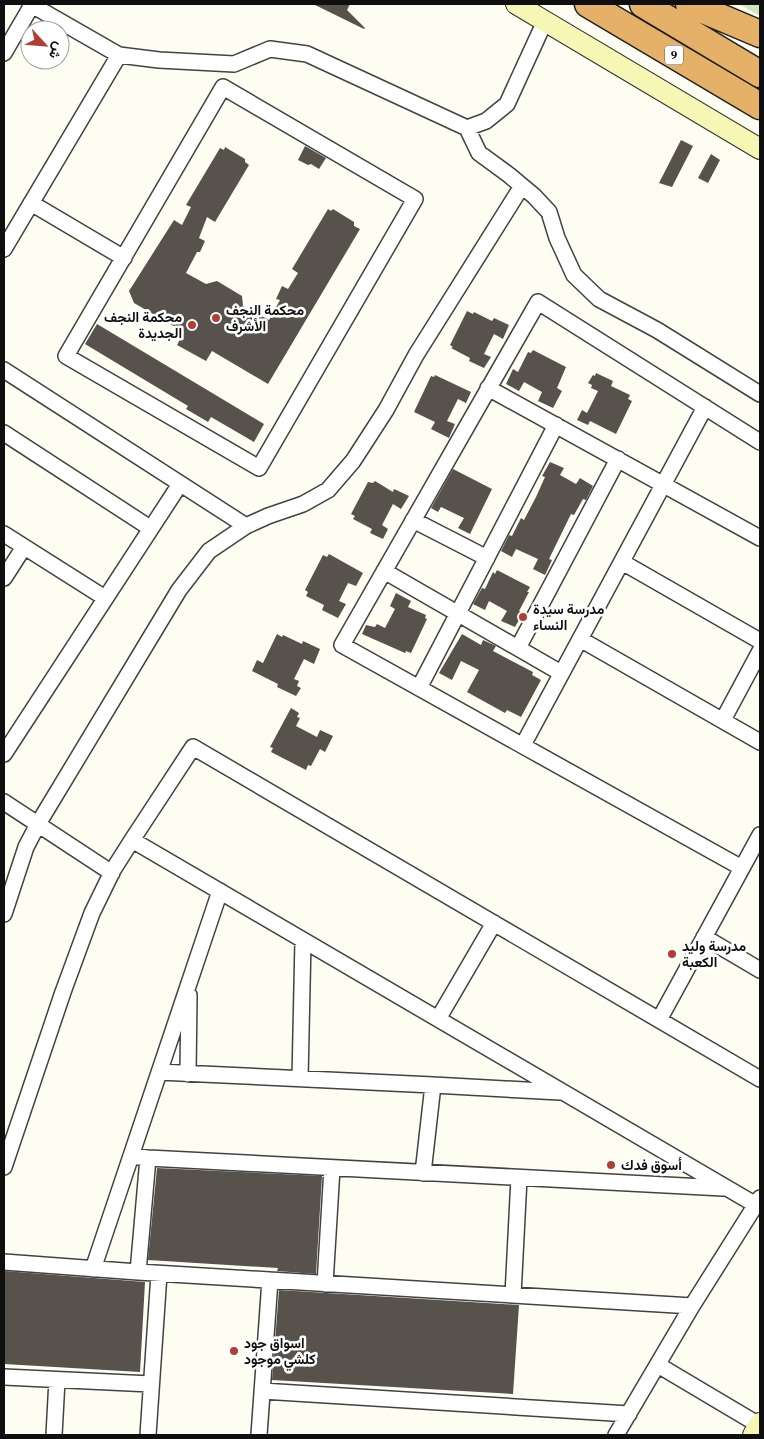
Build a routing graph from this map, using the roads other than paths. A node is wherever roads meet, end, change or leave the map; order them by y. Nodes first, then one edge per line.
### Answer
1 (31, 4) edge
2 (516, 4) edge
3 (588, 4) edge
4 (643, 4) edge
5 (707, 4) edge
6 (545, 21) junction
7 (760, 34) edge
8 (4, 53) edge
9 (119, 55) junction
10 (760, 74) edge
11 (760, 106) edge
12 (467, 128) junction
13 (760, 149) edge
14 (522, 186) junction
15 (31, 203) junction
16 (6, 239) edge
17 (124, 258) junction
18 (4, 370) edge
19 (488, 388) junction
20 (760, 394) edge
21 (705, 408) junction
22 (556, 425) junction
23 (4, 433) edge
24 (760, 442) edge
25 (618, 459) junction
26 (180, 484) junction
27 (664, 484) junction
28 (413, 520) junction
29 (246, 526) junction
30 (150, 528) junction
31 (4, 534) edge
32 (760, 538) edge
33 (24, 547) junction
34 (487, 558) junction
35 (622, 562) junction
36 (384, 571) junction
37 (4, 578) edge
38 (105, 598) junction
39 (458, 614) junction
40 (580, 639) junction
41 (760, 641) edge
42 (518, 648) junction
43 (760, 651) edge
44 (561, 673) junction
45 (419, 688) junction
46 (723, 720) junction
47 (760, 742) edge
48 (523, 745) junction
49 (4, 754) edge
50 (4, 802) edge
51 (38, 824) junction
52 (760, 835) edge
53 (132, 840) junction
54 (755, 856) edge
55 (742, 868) junction
56 (10, 873) edge
57 (112, 873) junction
58 (220, 891) junction
59 (4, 914) edge
60 (494, 923) junction
61 (704, 938) junction
62 (303, 940) junction
63 (760, 970) edge
64 (190, 980) junction
65 (438, 1019) junction
66 (659, 1020) junction
67 (159, 1072) junction
68 (188, 1074) junction
69 (300, 1079) junction
70 (760, 1079) edge
71 (433, 1085) junction
72 (564, 1093) junction
73 (131, 1156) junction
74 (148, 1158) junction
75 (4, 1167) edge
76 (332, 1168) junction
77 (423, 1173) junction
78 (519, 1178) junction
79 (726, 1188) junction
80 (758, 1201) edge
81 (4, 1262) edge
82 (92, 1269) junction
83 (138, 1272) junction
84 (159, 1274) junction
85 (270, 1280) junction
86 (325, 1284) junction
87 (513, 1295) junction
88 (692, 1306) junction
89 (658, 1365) junction
90 (4, 1377) edge
91 (58, 1380) junction
92 (151, 1384) junction
93 (262, 1391) junction
94 (629, 1414) junction
95 (757, 1428) edge
96 (54, 1435) edge
97 (148, 1435) edge
98 (259, 1435) edge
99 (616, 1435) edge

1 - 8 street
1 - 9 street
2 - 6 main road
3 - 11 highway, 9
4 - 10 highway, 9
5 - 7 highway
6 - 12 street
6 - 13 main road
9 - 12 street
9 - 15 street
12 - 14 street
14 - 20 street
14 - 29 street
15 - 16 street
15 - 17 street
17 - 17 street
18 - 26 street
19 - 21 street
19 - 22 street
19 - 28 street
21 - 24 street
21 - 27 street
22 - 25 street
22 - 34 street
23 - 30 street
25 - 27 street
25 - 42 street
26 - 29 street
26 - 30 street
27 - 32 street
27 - 35 street
28 - 34 street
28 - 36 street
29 - 51 street
30 - 38 street
31 - 33 street
33 - 37 street
33 - 38 street
34 - 39 street
35 - 40 street
35 - 41 street
36 - 39 street
36 - 45 street
38 - 49 street
39 - 42 street
39 - 45 street
40 - 44 street
40 - 46 street
42 - 44 street
43 - 46 street
44 - 48 street
45 - 48 street
46 - 47 street
48 - 55 street
50 - 51 street
51 - 56 street
51 - 57 street
52 - 54 street
53 - 57 street
53 - 58 street
53 - 60 street
54 - 55 street
55 - 61 street
56 - 59 street
57 - 75 street
58 - 62 street
58 - 64 street
60 - 65 street
60 - 66 street
61 - 63 street
61 - 66 street
62 - 65 street
62 - 69 street
64 - 67 street
64 - 68 street
65 - 72 street
66 - 70 street
67 - 68 street
67 - 73 street
68 - 69 street
69 - 71 street
71 - 72 street
71 - 77 street
72 - 79 street
73 - 74 street
73 - 82 street
74 - 76 street
74 - 83 street
76 - 77 street
76 - 86 street
77 - 78 street
78 - 79 street
78 - 87 street
79 - 80 street
80 - 88 street
81 - 82 street
82 - 83 street
83 - 84 street
84 - 85 street
84 - 92 street
85 - 86 street
85 - 93 street
86 - 87 street
87 - 88 street
88 - 89 street
89 - 94 street
89 - 95 street
90 - 91 street
91 - 92 street
91 - 96 street
92 - 97 street
93 - 94 street
93 - 98 street
94 - 99 street

